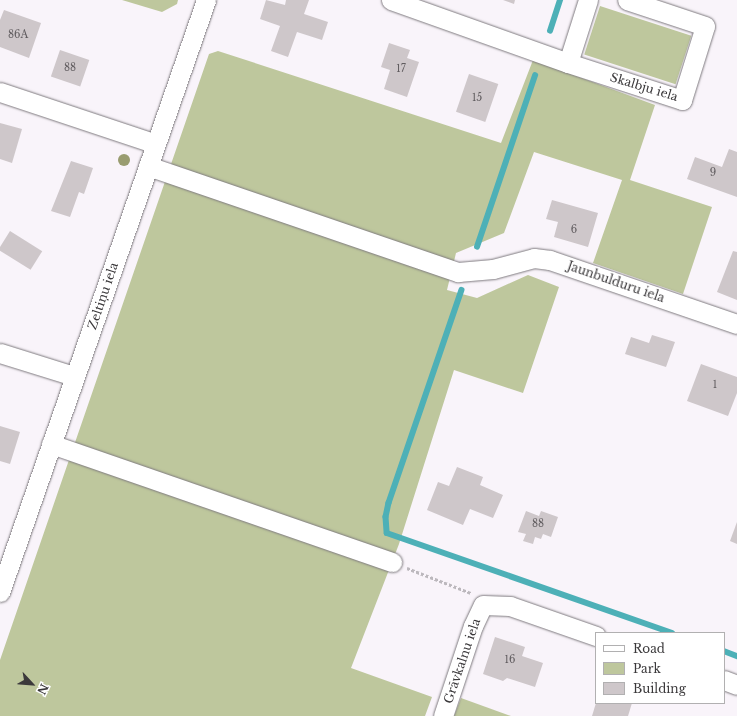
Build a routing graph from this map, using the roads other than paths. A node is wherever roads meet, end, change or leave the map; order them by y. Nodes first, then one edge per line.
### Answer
1 (206, 0) edge
2 (391, 0) edge
3 (588, 0) edge
4 (627, 0) edge
5 (568, 63) junction
6 (0, 92) edge
7 (156, 144) junction
8 (148, 166) junction
9 (737, 324) edge
10 (0, 353) edge
11 (74, 376) junction
12 (51, 444) junction
13 (392, 562) road end
14 (0, 592) edge
15 (595, 636) edge
16 (725, 680) edge
17 (737, 685) edge
18 (443, 716) edge

1 - 7 street, Zeltiņu iela
2 - 5 street, Skalbju iela
3 - 5 street
4 - 5 street, Skalbju iela
6 - 7 street
7 - 8 street, Zeltiņu iela
8 - 9 street, Jaunbulduru iela
8 - 11 street, Zeltiņu iela
10 - 11 street
11 - 12 street, Zeltiņu iela
12 - 13 street
12 - 14 street, Zeltiņu iela
15 - 18 street, Grāvkalnu iela
16 - 17 street

